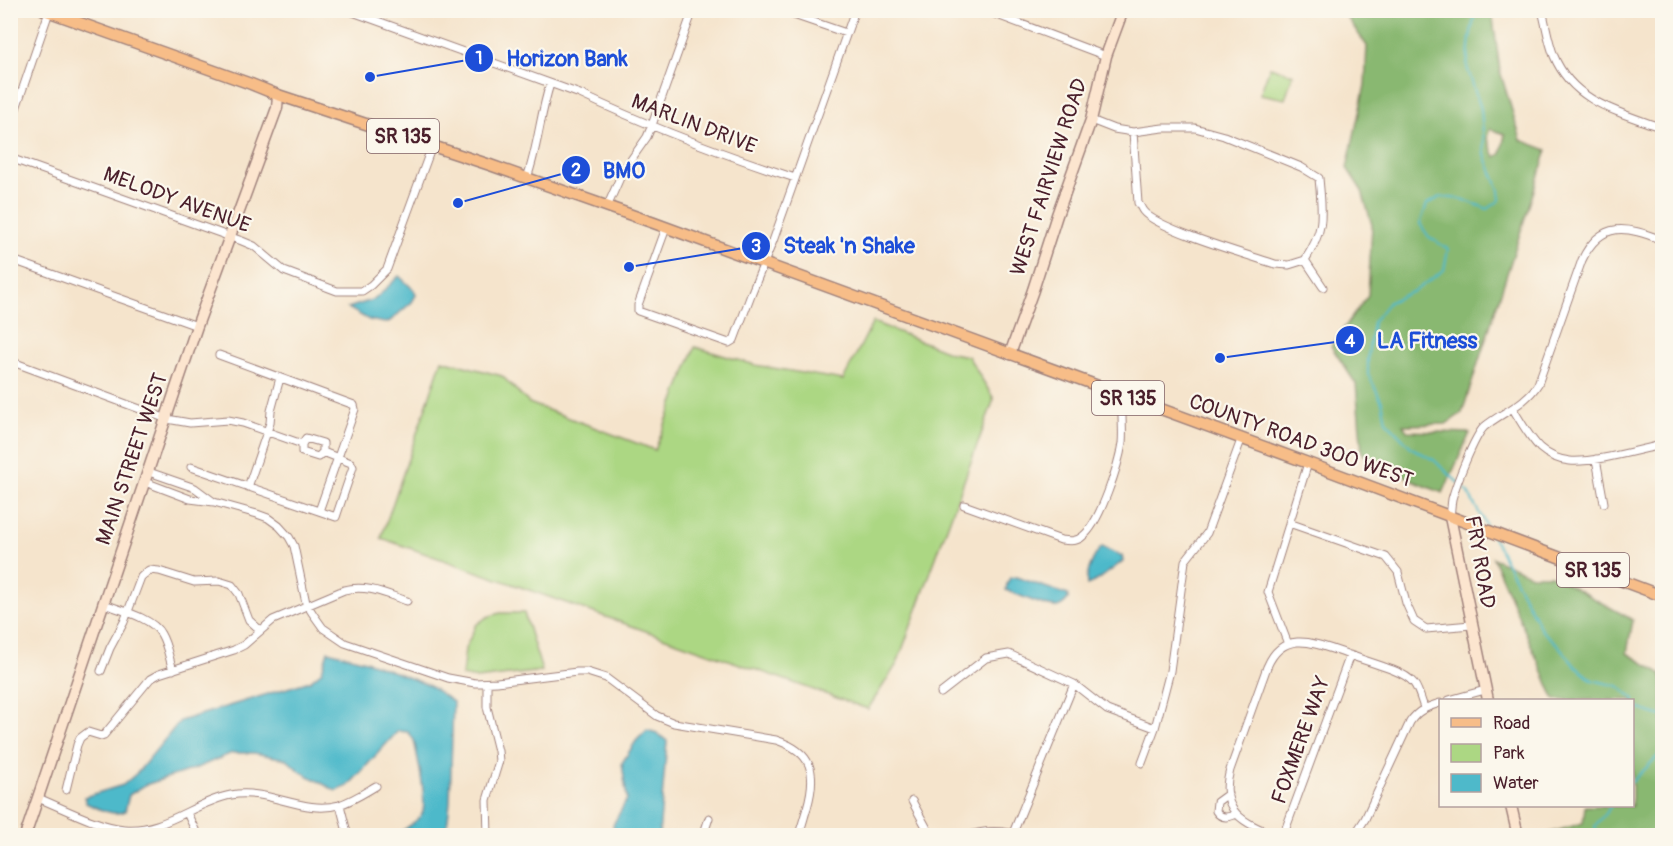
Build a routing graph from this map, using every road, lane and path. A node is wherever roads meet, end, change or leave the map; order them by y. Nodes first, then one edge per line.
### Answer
1 (346, 10) edge
2 (693, 10) edge
3 (779, 10) edge
4 (855, 10) edge
5 (984, 10) edge
6 (1123, 10) edge
7 (1542, 10) edge
8 (46, 11) edge
9 (846, 33) junction
10 (1106, 56) junction
11 (550, 84) junction
12 (278, 95) junction
13 (1091, 120) junction
14 (10, 126) edge
15 (652, 126) junction
16 (1662, 128) edge
17 (1133, 132) junction
18 (432, 146) junction
19 (10, 158) edge
20 (528, 178) junction
21 (795, 178) junction
22 (607, 207) junction
23 (666, 228) junction
24 (230, 236) junction
25 (1662, 240) edge
26 (10, 259) edge
27 (1305, 260) junction
28 (763, 264) junction
29 (1323, 287) dead end
30 (197, 326) junction
31 (219, 354) dead end
32 (1010, 354) junction
33 (10, 362) edge
34 (280, 378) junction
35 (1124, 396) junction
36 (1513, 409) junction
37 (167, 419) junction
38 (268, 432) junction
39 (1241, 440) junction
40 (302, 444) junction
41 (1662, 445) edge
42 (323, 452) junction
43 (338, 457) junction
44 (1596, 459) junction
45 (1308, 463) junction
46 (191, 467) dead end
47 (147, 477) junction
48 (248, 487) junction
49 (214, 502) junction
50 (1604, 503) dead end
51 (964, 505) dead end
52 (319, 511) junction
53 (1450, 517) junction
54 (1289, 523) junction
55 (1662, 596) edge
56 (407, 602) dead end
57 (104, 604) junction
58 (308, 605) junction
59 (128, 613) junction
60 (1471, 625) junction
61 (260, 630) junction
62 (1288, 644) junction
63 (1350, 655) junction
64 (173, 670) junction
65 (101, 671) dead end
66 (487, 683) junction
67 (1074, 684) junction
68 (941, 693) dead end
69 (1486, 695) edge
70 (1452, 699) edge
71 (1439, 703) edge
72 (1424, 708) junction
73 (1155, 728) junction
74 (1142, 763) dead end
75 (376, 786) dead end
76 (66, 790) dead end
77 (1228, 794) junction
78 (38, 798) junction
79 (912, 801) dead end
80 (340, 805) junction
81 (1511, 807) edge
82 (187, 813) junction
83 (1236, 814) junction
84 (709, 818) dead end
85 (1017, 834) edge
86 (25, 836) edge
87 (198, 836) edge
88 (348, 836) edge
89 (488, 836) edge
90 (703, 836) edge
91 (798, 836) edge
92 (931, 836) edge
93 (968, 836) edge
94 (1277, 836) edge
95 (1283, 836) edge
96 (1354, 836) edge
97 (1518, 836) edge

1 - 11 street, MARLIN DRIVE
2 - 15 street
3 - 9 street
4 - 9 street
5 - 10 street
6 - 10 main road, WEST FAIRVIEW ROAD
7 - 16 street
8 - 12 main road, COUNTY ROAD 300 WEST / SR 135
8 - 14 street
9 - 21 street
10 - 13 main road, WEST FAIRVIEW ROAD
11 - 15 street, MARLIN DRIVE
11 - 20 street
12 - 18 main road, COUNTY ROAD 300 WEST / SR 135
12 - 24 main road, MAIN STREET WEST
13 - 17 street
13 - 32 main road, WEST FAIRVIEW ROAD
15 - 21 street, MARLIN DRIVE
15 - 22 street
17 - 27 street
17 - 27 street
18 - 20 main road, COUNTY ROAD 300 WEST / SR 135
18 - 24 street, MELODY AVENUE
19 - 24 street, MELODY AVENUE
20 - 22 main road, COUNTY ROAD 300 WEST / SR 135
21 - 28 street
22 - 23 main road, COUNTY ROAD 300 WEST / SR 135
23 - 28 main road, COUNTY ROAD 300 WEST / SR 135
23 - 28 street
24 - 30 main road, MAIN STREET WEST
25 - 36 street, FRY ROAD
26 - 30 street
27 - 29 street
28 - 32 main road, COUNTY ROAD 300 WEST / SR 135
30 - 37 main road, MAIN STREET WEST
31 - 34 street
32 - 35 main road, COUNTY ROAD 300 WEST / SR 135
33 - 37 street
34 - 38 street
34 - 43 street
35 - 39 main road, COUNTY ROAD 300 WEST / SR 135
35 - 51 street
36 - 44 street
36 - 53 street, FRY ROAD
37 - 38 street
37 - 47 main road, MAIN STREET WEST
38 - 40 street
38 - 48 street
39 - 45 main road, COUNTY ROAD 300 WEST / SR 135
39 - 73 street
40 - 42 street
40 - 42 street
41 - 44 street
42 - 43 street
43 - 52 street
43 - 52 street
44 - 50 street
45 - 53 main road, COUNTY ROAD 300 WEST / SR 135
45 - 54 street
46 - 48 street
47 - 49 street
47 - 49 street
47 - 57 main road, MAIN STREET WEST
48 - 52 street
49 - 58 street
53 - 55 main road, COUNTY ROAD 300 WEST / SR 135
53 - 60 main road, FRY ROAD
54 - 60 street
54 - 62 street
56 - 58 street
57 - 59 street
57 - 78 main road, MAIN STREET WEST
58 - 61 street
58 - 66 street
59 - 61 street
59 - 64 street
59 - 65 street
60 - 69 main road, FRY ROAD
61 - 64 street
62 - 63 street
62 - 77 street
63 - 72 street
63 - 95 street, FOXMERE WAY
64 - 76 street
66 - 89 street
66 - 91 street
67 - 68 street
67 - 73 street
67 - 85 street
69 - 70 street
71 - 72 street
72 - 96 street
73 - 74 street
75 - 80 street
77 - 83 street
77 - 83 street
78 - 82 street
78 - 86 main road, MAIN STREET WEST
79 - 92 street
80 - 82 street
80 - 88 street
81 - 97 main road
82 - 87 street
83 - 94 street
84 - 90 street
85 - 93 street

